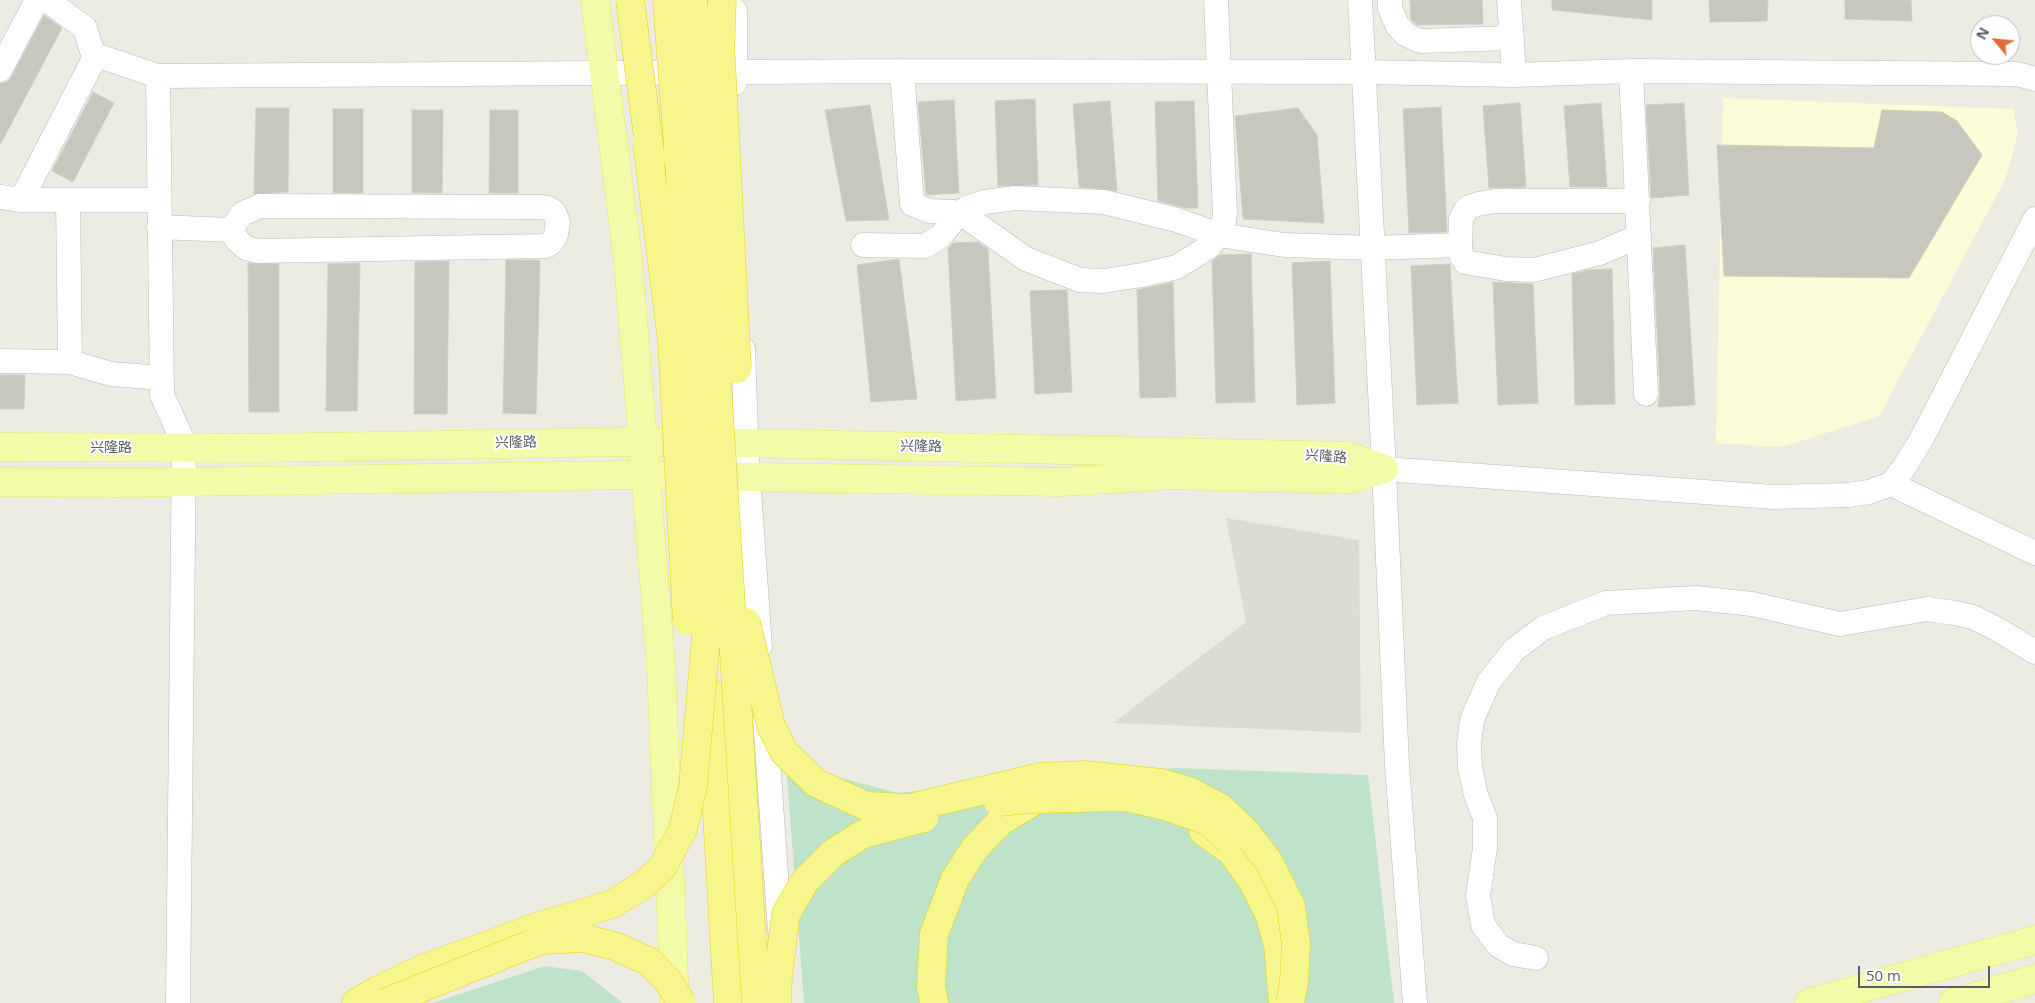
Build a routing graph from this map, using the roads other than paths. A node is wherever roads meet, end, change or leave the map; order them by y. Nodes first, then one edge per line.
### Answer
1 (37, 0) edge
2 (47, 0) edge
3 (595, 0) edge
4 (630, 0) edge
5 (667, 0) edge
6 (694, 0) edge
7 (722, 0) edge
8 (735, 0) edge
9 (1216, 0) edge
10 (1360, 0) edge
11 (1390, 0) edge
12 (1510, 0) edge
13 (1512, 38) junction
14 (720, 40) junction
15 (96, 55) junction
16 (0, 70) edge
17 (734, 71) junction
18 (902, 71) junction
19 (1631, 71) junction
20 (1364, 72) junction
21 (1219, 73) junction
22 (605, 74) junction
23 (1514, 75) junction
24 (158, 76) junction
25 (2035, 79) edge
26 (647, 142) junction
27 (11, 198) edge
28 (68, 200) junction
29 (159, 200) junction
30 (1638, 201) junction
31 (958, 214) junction
32 (2035, 219) edge
33 (159, 227) junction
34 (231, 230) junction
35 (1219, 235) junction
36 (1640, 236) junction
37 (863, 244) dead end
38 (1460, 245) junction
39 (1373, 248) junction
40 (0, 361) edge
41 (70, 362) junction
42 (706, 373) junction
43 (162, 378) junction
44 (1646, 394) dead end
45 (643, 442) junction
46 (747, 443) junction
47 (184, 445) junction
48 (0, 448) edge
49 (1384, 469) junction
50 (645, 476) junction
51 (748, 477) junction
52 (0, 482) edge
53 (184, 482) junction
54 (1891, 484) junction
55 (728, 540) junction
56 (2035, 553) edge
57 (706, 639) junction
58 (751, 645) junction
59 (2035, 652) edge
60 (695, 754) junction
61 (1282, 938) junction
62 (2035, 940) edge
63 (1536, 958) dead end
64 (2035, 979) edge
65 (178, 1003) edge
66 (356, 1003) edge
67 (384, 1003) edge
68 (675, 1003) edge
69 (682, 1003) edge
70 (728, 1003) edge
71 (756, 1003) edge
72 (777, 1003) edge
73 (785, 1003) edge
74 (934, 1003) edge
75 (946, 1003) edge
76 (1276, 1003) edge
77 (1282, 1003) edge
78 (1292, 1003) edge
79 (1415, 1003) edge
80 (1809, 1003) edge
81 (1953, 1003) edge

1 - 16 street
2 - 15 street
3 - 22 main road
4 - 26 highway, bridge
5 - 42 highway, bridge
6 - 42 highway, bridge
7 - 14 highway, bridge
8 - 17 street
9 - 21 street
10 - 20 street
11 - 13 street
12 - 13 street
13 - 23 street
14 - 42 highway, bridge
14 - 58 highway, bridge
15 - 24 street
15 - 27 street
17 - 18 street
17 - 22 street
17 - 46 street
18 - 21 street
18 - 31 street
19 - 23 street
19 - 25 street
19 - 30 street
20 - 21 street
20 - 23 street
20 - 39 street
21 - 35 street
22 - 24 street
22 - 45 main road
24 - 29 street
26 - 42 highway, bridge
26 - 60 highway, bridge
27 - 28 street
28 - 29 street
28 - 41 street
29 - 33 street
30 - 36 street
30 - 38 street
31 - 35 street
31 - 35 street
31 - 37 street
32 - 54 street
33 - 34 street
33 - 43 street
34 - 34 street
35 - 39 street
36 - 38 street
36 - 44 street
38 - 39 street
39 - 49 street
40 - 41 street
41 - 43 street
42 - 55 highway, bridge
42 - 57 highway, bridge
43 - 47 street
45 - 46 main road, 兴隆路
45 - 47 main road, 兴隆路
45 - 50 main road
46 - 49 main road, 兴隆路
46 - 51 street
47 - 48 main road, 兴隆路
47 - 53 street
49 - 51 main road, 兴隆路
49 - 54 street
49 - 79 street
50 - 51 main road, 兴隆路
50 - 53 main road, 兴隆路
50 - 68 main road
51 - 73 street
52 - 53 main road, 兴隆路
53 - 65 street
54 - 56 street
55 - 58 highway, bridge
55 - 71 highway, bridge
57 - 60 highway, bridge
57 - 70 highway, bridge
58 - 78 highway, bridge
59 - 63 street
60 - 66 highway, bridge
61 - 74 highway, bridge
61 - 75 highway, bridge
61 - 77 highway
61 - 78 highway
62 - 80 main road
64 - 81 main road
67 - 69 highway, bridge
72 - 76 highway, bridge

